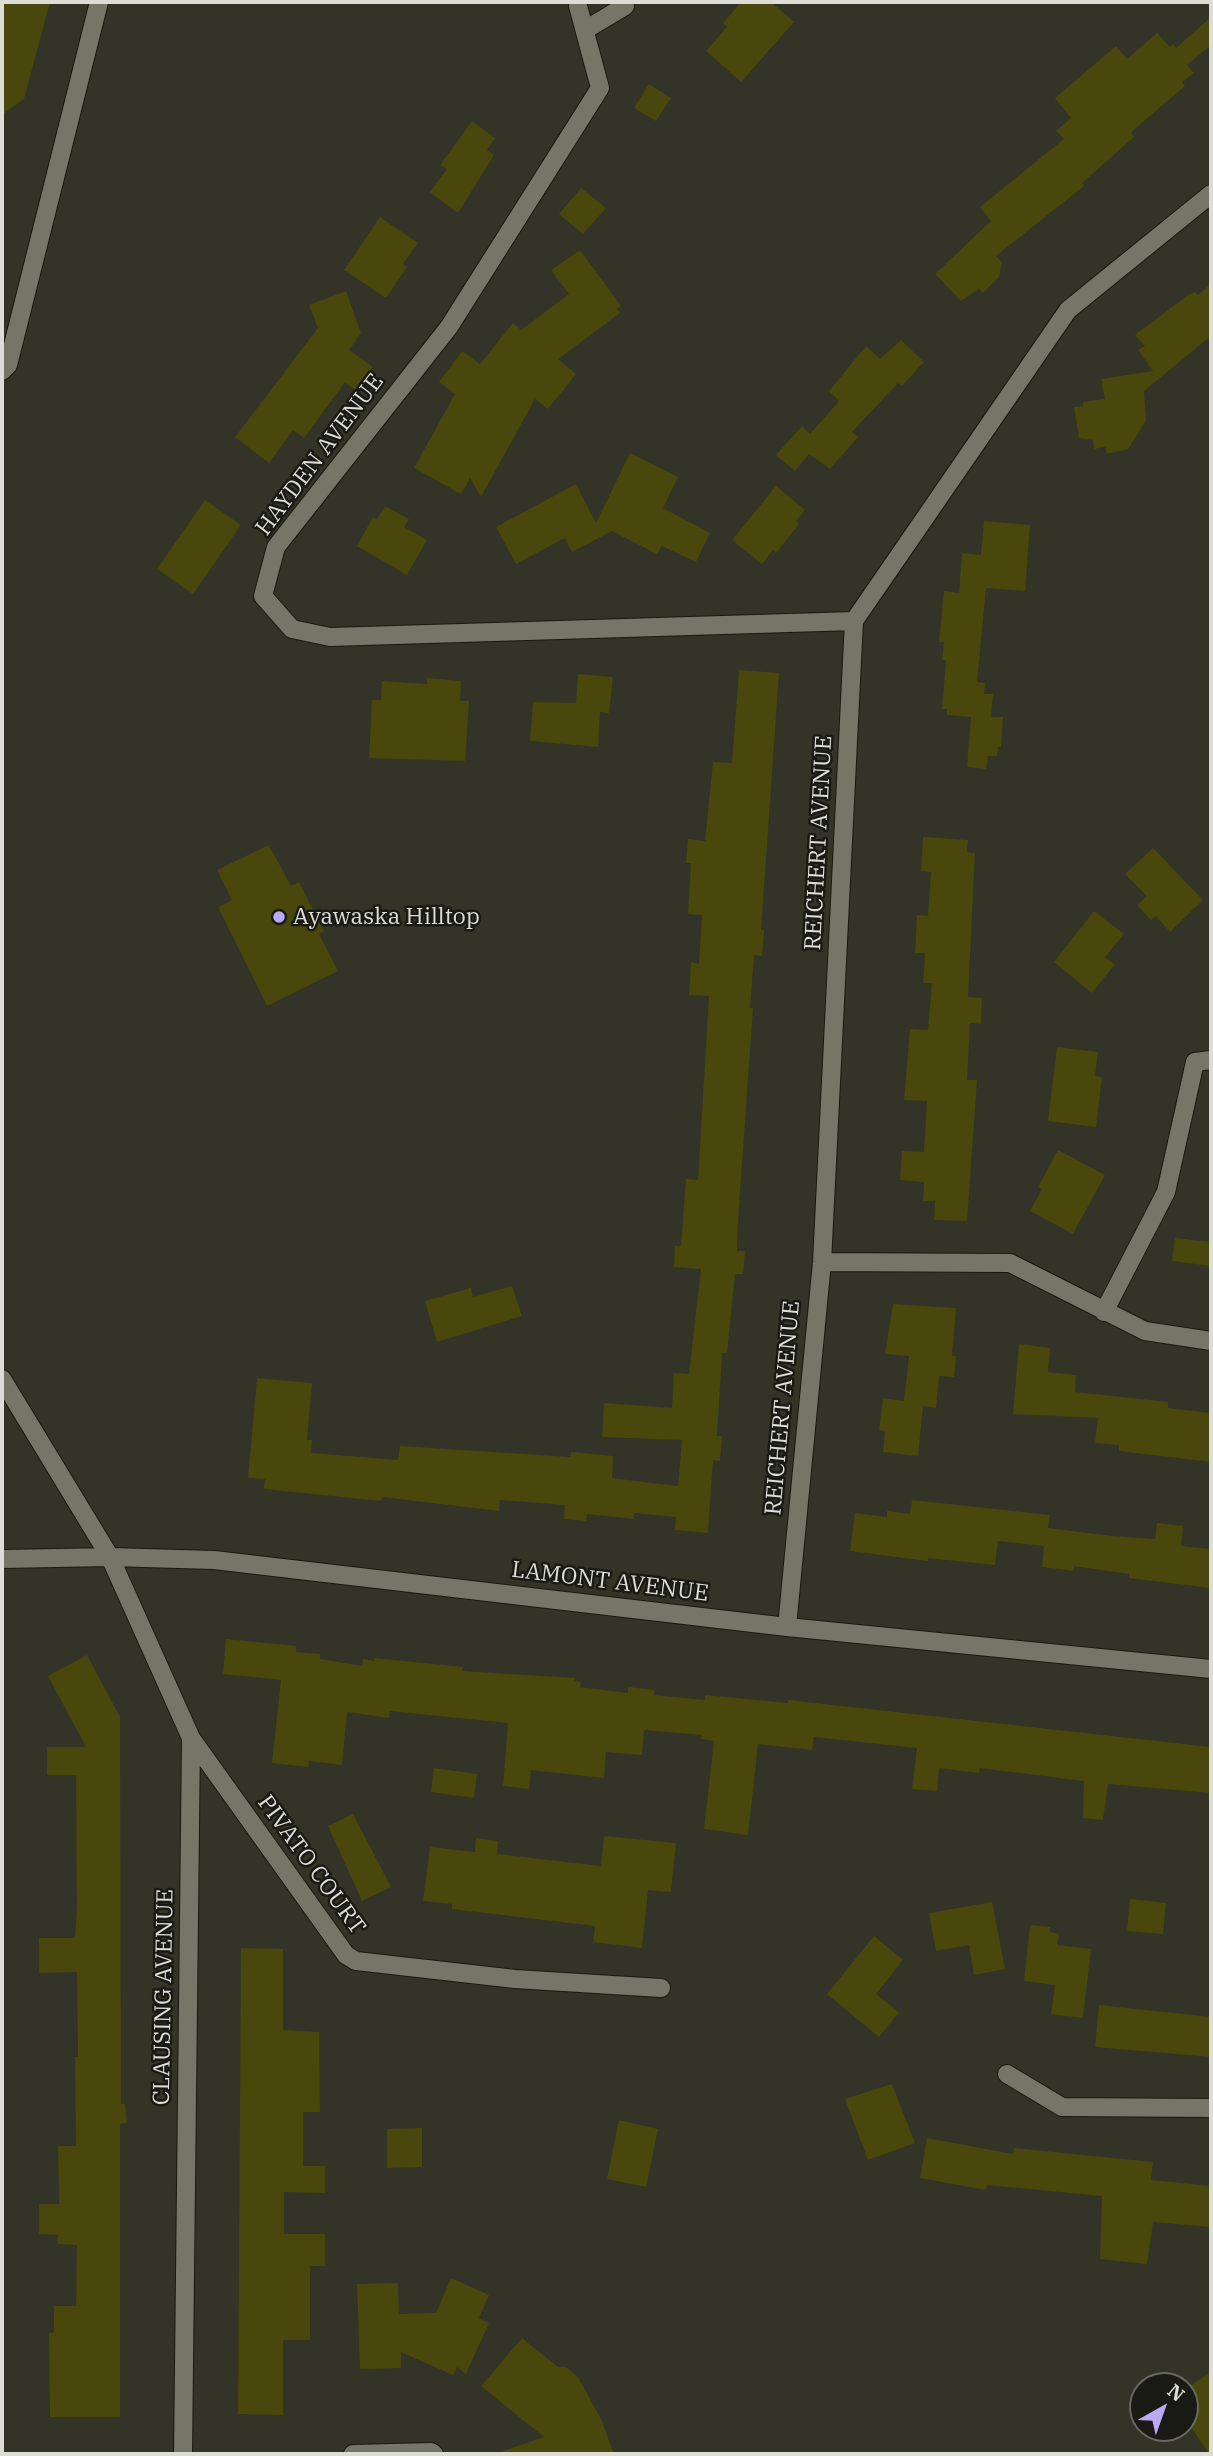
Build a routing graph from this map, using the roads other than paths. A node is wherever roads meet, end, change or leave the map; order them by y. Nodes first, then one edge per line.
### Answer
1 (99, 2) edge
2 (579, 6) dead end
3 (625, 6) dead end
4 (585, 30) junction
5 (1211, 194) edge
6 (2, 371) edge
7 (854, 621) junction
8 (1203, 1061) edge
9 (822, 1262) junction
10 (1104, 1312) junction
11 (1211, 1341) edge
12 (4, 1386) edge
13 (110, 1557) junction
14 (2, 1559) edge
15 (787, 1627) junction
16 (1211, 1669) edge
17 (191, 1738) junction
18 (661, 1987) dead end
19 (1007, 2074) dead end
20 (1211, 2108) edge
21 (183, 2454) edge
22 (353, 2454) edge
23 (434, 2454) edge

1 - 6 street
2 - 4 street, HAYDEN AVENUE
3 - 4 street
4 - 7 street, HAYDEN AVENUE
5 - 7 street
7 - 9 street, REICHERT AVENUE
8 - 10 street
9 - 10 street
9 - 15 street, REICHERT AVENUE
10 - 11 street
12 - 13 street, CLAUSING AVENUE
13 - 14 street, LAMONT AVENUE
13 - 15 street, LAMONT AVENUE
13 - 17 street, CLAUSING AVENUE
15 - 16 street, LAMONT AVENUE
17 - 18 street, PIVATO COURT
17 - 21 street, CLAUSING AVENUE
19 - 20 street
22 - 23 street

